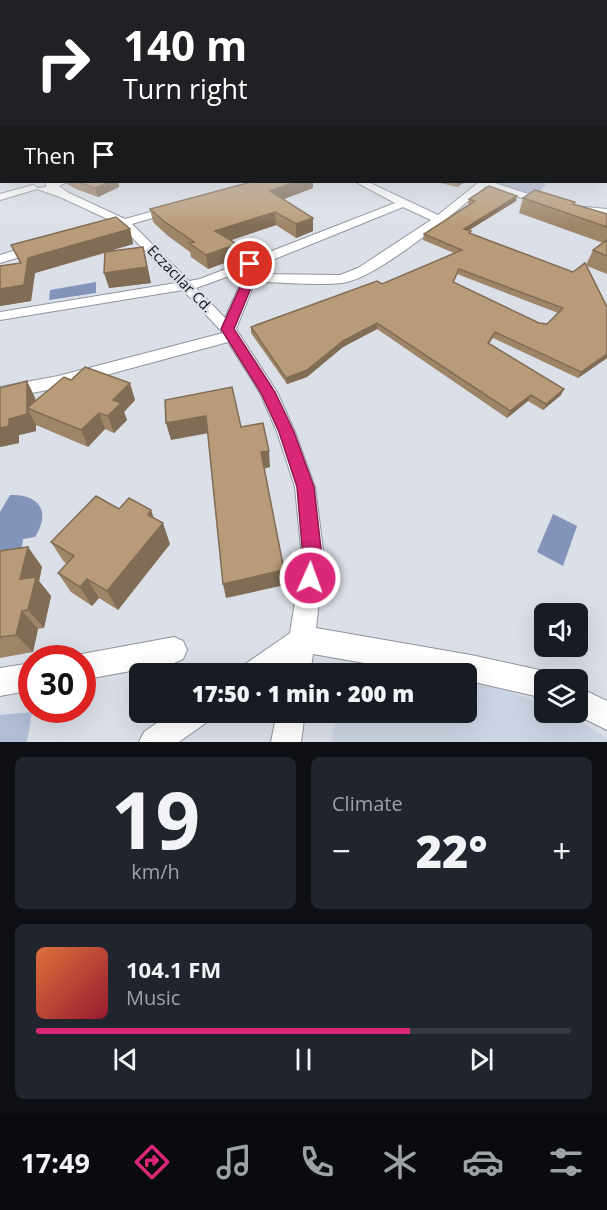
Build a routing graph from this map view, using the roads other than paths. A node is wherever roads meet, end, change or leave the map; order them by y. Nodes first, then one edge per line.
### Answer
1 (363, 183) edge
2 (483, 183) edge
3 (487, 183) edge
4 (45, 185) edge
5 (0, 197) edge
6 (403, 203) junction
7 (189, 205) edge
8 (607, 212) edge
9 (439, 220) junction
10 (123, 222) junction
11 (100, 229) edge
12 (43, 246) edge
13 (0, 259) edge
14 (250, 271) junction
15 (187, 286) junction
16 (0, 316) edge
17 (230, 333) junction
18 (0, 393) edge
19 (303, 639) junction
20 (174, 650) dead end
21 (269, 663) edge
22 (299, 663) edge
23 (96, 664) edge
24 (18, 679) edge
25 (0, 682) edge
26 (534, 683) edge
27 (588, 706) edge
28 (607, 716) edge
29 (181, 723) edge
30 (289, 723) edge
31 (154, 742) edge
32 (286, 742) edge

1 - 6 street
2 - 9 street
3 - 8 street
4 - 5 street
4 - 10 street, Eczacılar Cd.
6 - 9 street
6 - 14 street
7 - 10 street
9 - 14 street
10 - 11 street
10 - 15 street, Eczacılar Cd.
12 - 13 street
14 - 15 street
14 - 17 street
15 - 16 street
15 - 17 street, Eczacılar Cd.
17 - 18 street
17 - 19 street, Eczacılar Cd.
19 - 21 street
19 - 22 street, Eczacılar Cd.
19 - 26 street
20 - 23 street
24 - 25 street
27 - 28 street
29 - 31 street
30 - 32 street

